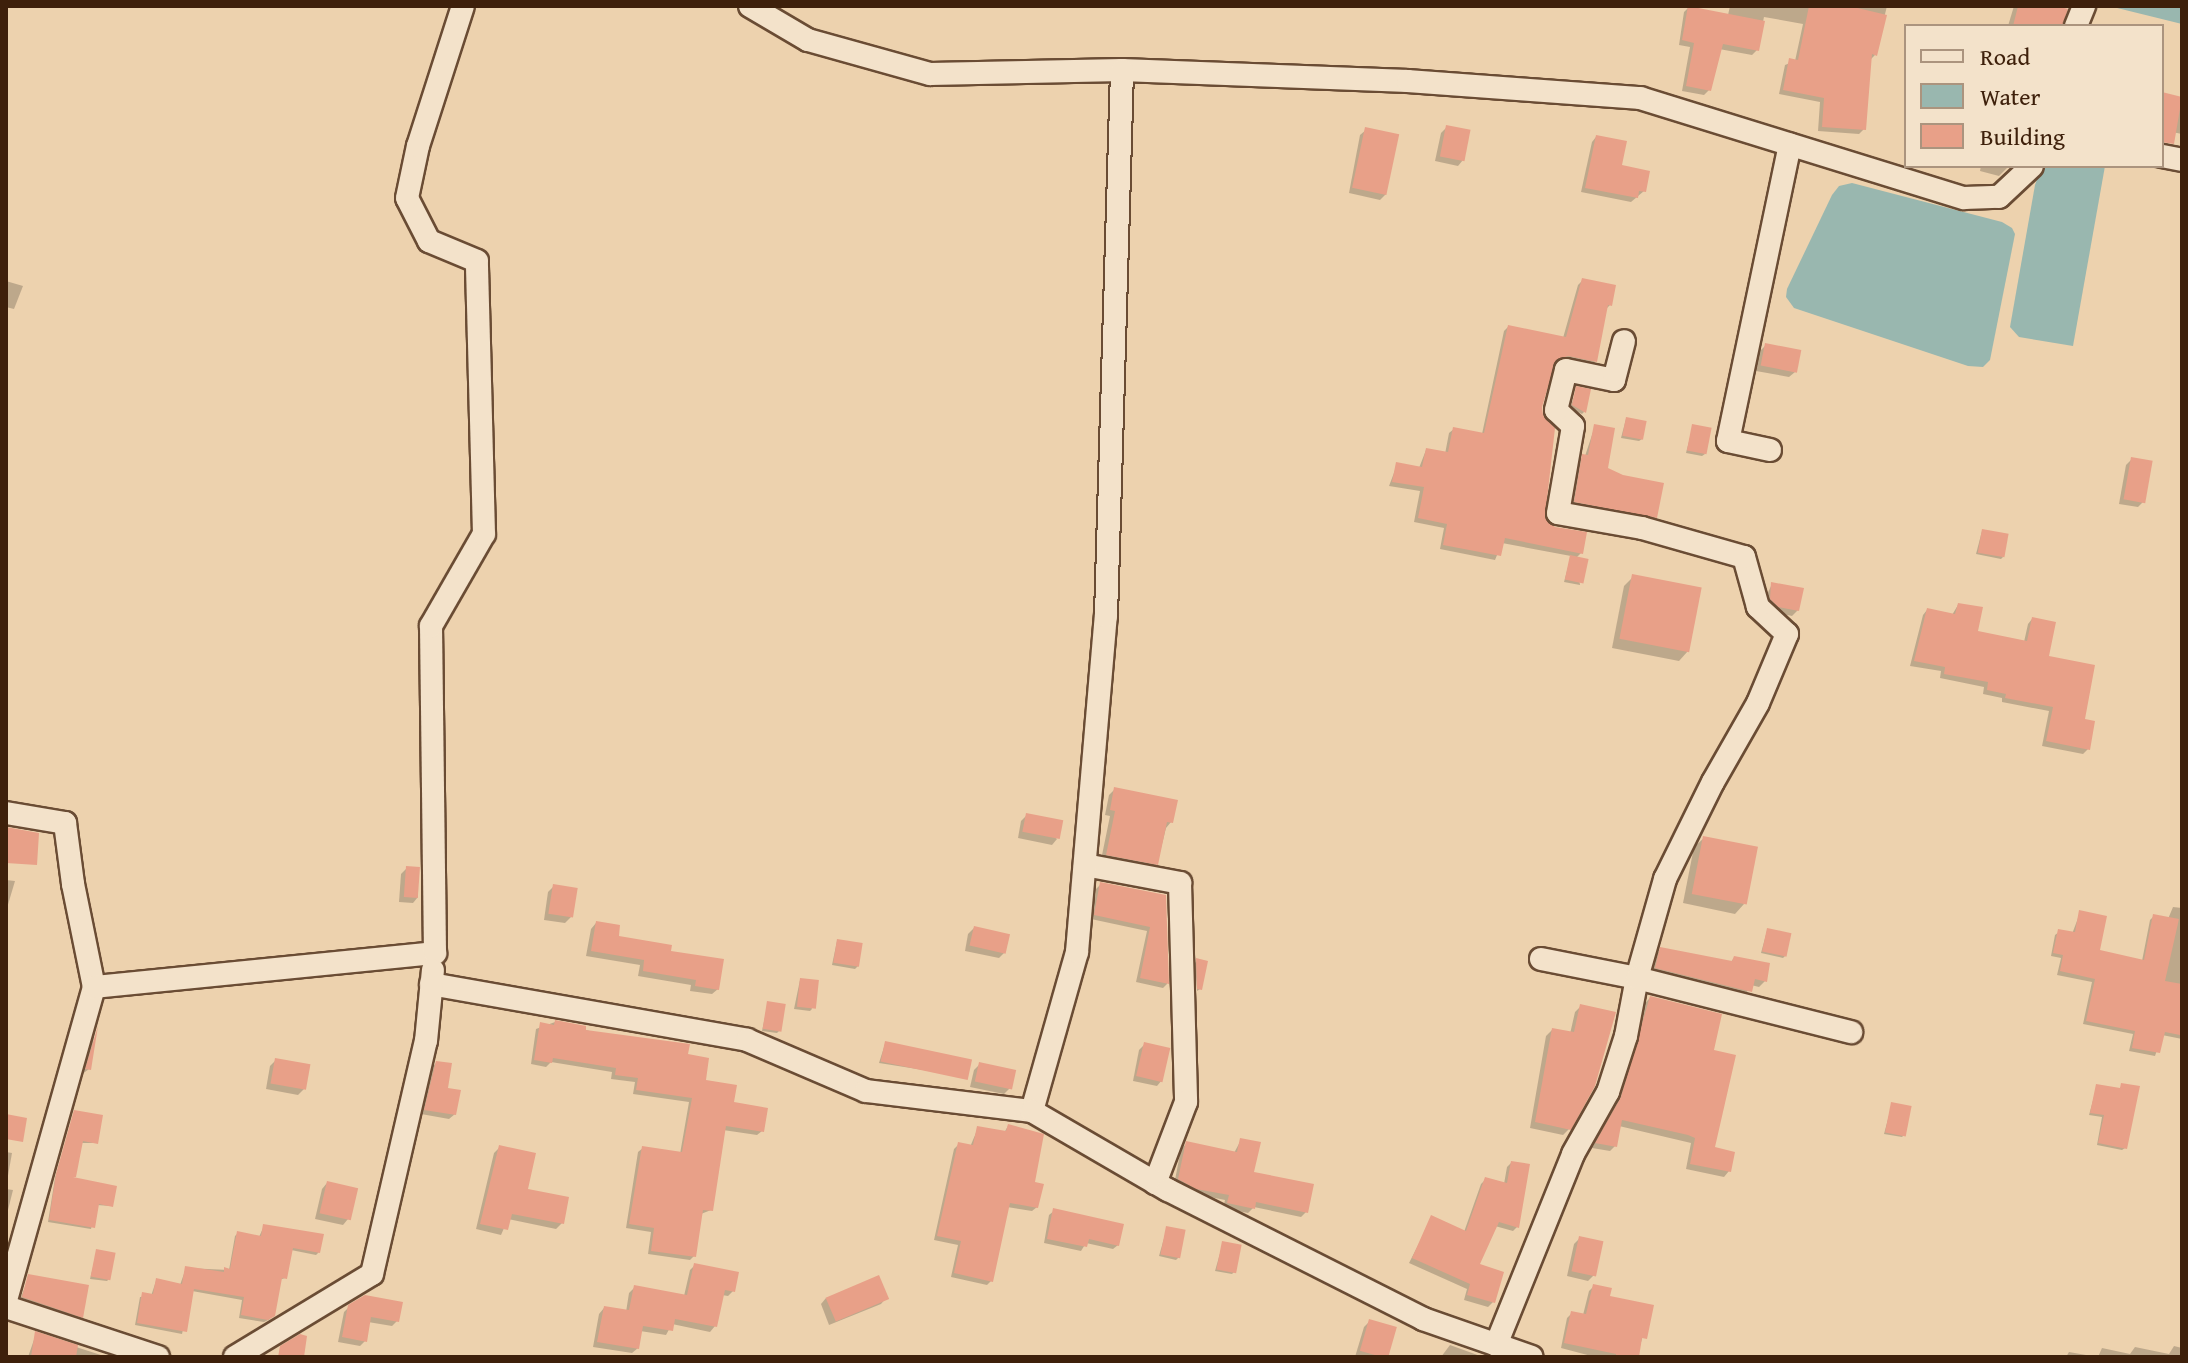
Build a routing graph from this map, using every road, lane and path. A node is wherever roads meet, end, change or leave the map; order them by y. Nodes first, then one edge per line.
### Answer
1 (463, 6) edge
2 (750, 6) edge
3 (1122, 70) junction
4 (1790, 144) junction
5 (2030, 168) edge
6 (1624, 341) dead end
7 (1770, 450) dead end
8 (6, 813) edge
9 (1085, 865) junction
10 (435, 953) junction
11 (1541, 959) dead end
12 (1637, 978) junction
13 (431, 984) junction
14 (94, 987) junction
15 (1851, 1032) dead end
16 (1032, 1111) junction
17 (1155, 1183) junction
18 (6, 1301) edge
19 (6, 1307) edge
20 (1496, 1345) junction
21 (158, 1357) edge
22 (235, 1357) edge
23 (1532, 1357) edge

1 - 10 street
2 - 3 street
3 - 4 street
3 - 9 street
4 - 5 street
4 - 7 street
6 - 12 street
8 - 14 street
9 - 16 street
9 - 17 street
10 - 13 street
10 - 14 street
11 - 12 street
12 - 15 street
12 - 20 street
13 - 16 street
13 - 22 street
14 - 18 street
16 - 17 street
17 - 20 street
19 - 21 street
20 - 23 street

